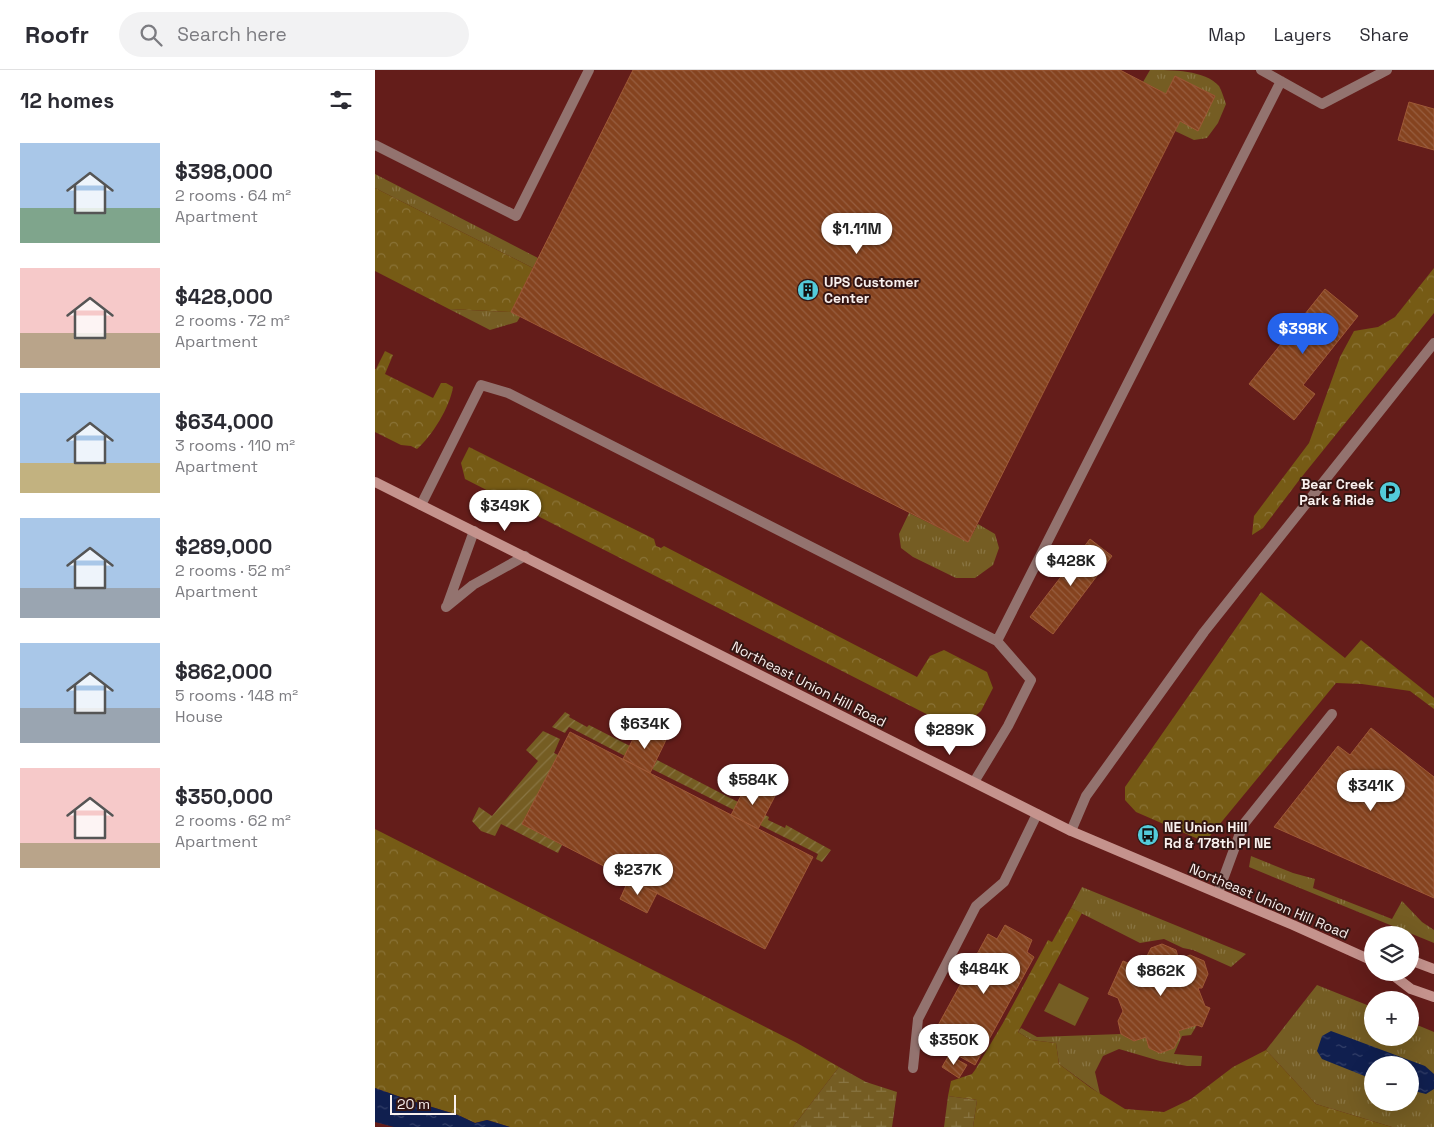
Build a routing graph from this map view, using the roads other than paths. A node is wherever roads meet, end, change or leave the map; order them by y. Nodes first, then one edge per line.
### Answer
1 (589, 70) edge
2 (1261, 70) edge
3 (1387, 70) edge
4 (1281, 81) junction
5 (375, 146) edge
6 (1434, 343) edge
7 (375, 482) edge
8 (421, 505) junction
9 (474, 531) junction
10 (525, 556) junction
11 (997, 642) junction
12 (1332, 714) dead end
13 (974, 782) junction
14 (1037, 814) junction
15 (1071, 831) junction
16 (1218, 894) junction
17 (1364, 957) edge
18 (1419, 963) edge
19 (1434, 969) edge
20 (1401, 981) edge
21 (1434, 998) edge
22 (913, 1068) dead end

1 - 5 lane
2 - 4 lane
3 - 4 lane
4 - 11 lane
6 - 15 lane
7 - 8 main road, Northeast Union Hill Road
8 - 9 main road, Northeast Union Hill Road
8 - 11 lane
9 - 10 main road, Northeast Union Hill Road
9 - 10 lane
10 - 13 main road, Northeast Union Hill Road
11 - 13 lane
12 - 16 lane
13 - 14 main road, Northeast Union Hill Road
14 - 15 main road, Northeast Union Hill Road
14 - 22 lane
15 - 16 main road, Northeast Union Hill Road
16 - 17 main road, Northeast Union Hill Road
18 - 19 main road
20 - 21 main road

